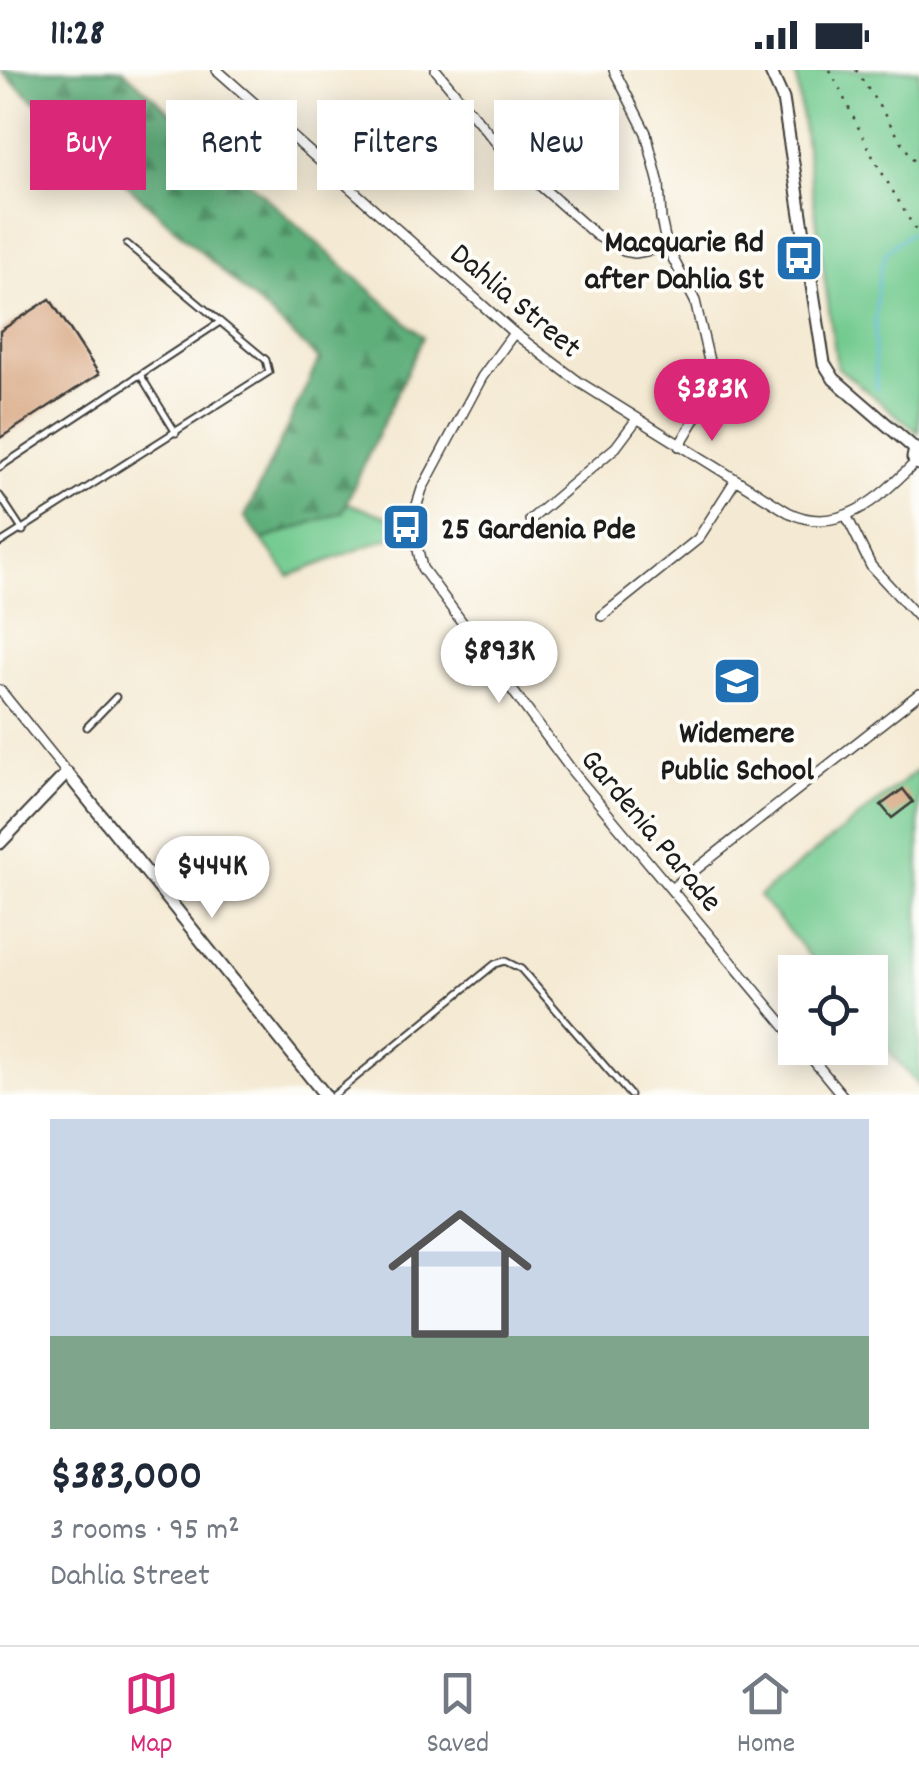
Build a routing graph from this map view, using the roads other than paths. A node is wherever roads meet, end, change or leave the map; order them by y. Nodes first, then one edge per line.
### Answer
1 (218, 70) edge
2 (436, 70) edge
3 (614, 70) edge
4 (770, 70) edge
5 (127, 244) dead end
6 (667, 246) junction
7 (220, 322) junction
8 (514, 333) junction
9 (141, 376) junction
10 (637, 419) junction
11 (177, 434) junction
12 (679, 446) junction
13 (917, 456) edge
14 (0, 467) edge
15 (735, 481) junction
16 (0, 496) edge
17 (847, 517) junction
18 (530, 520) dead end
19 (23, 532) junction
20 (0, 544) edge
21 (602, 616) dead end
22 (919, 618) edge
23 (0, 690) edge
24 (919, 694) edge
25 (116, 696) dead end
26 (87, 728) dead end
27 (67, 772) junction
28 (0, 843) edge
29 (670, 889) junction
30 (778, 1018) edge
31 (817, 1065) edge
32 (325, 1095) edge
33 (334, 1095) edge
34 (630, 1095) edge
35 (842, 1095) edge

1 - 8 street, Dahlia Street
2 - 6 street
3 - 6 street
4 - 13 street
5 - 7 lane
6 - 12 street
7 - 9 lane
7 - 11 lane
8 - 10 street, Dahlia Street
8 - 29 street, Gardenia Parade
9 - 11 lane
9 - 14 lane
10 - 12 street, Dahlia Street
10 - 18 street
11 - 19 lane
12 - 15 street, Dahlia Street
13 - 17 street
15 - 17 street, Dahlia Street
15 - 21 street
16 - 19 lane
17 - 22 street
19 - 20 lane
23 - 27 street
24 - 29 street
25 - 26 lane
27 - 28 street
27 - 32 street
29 - 30 street, Gardenia Parade
31 - 35 street
33 - 34 lane

